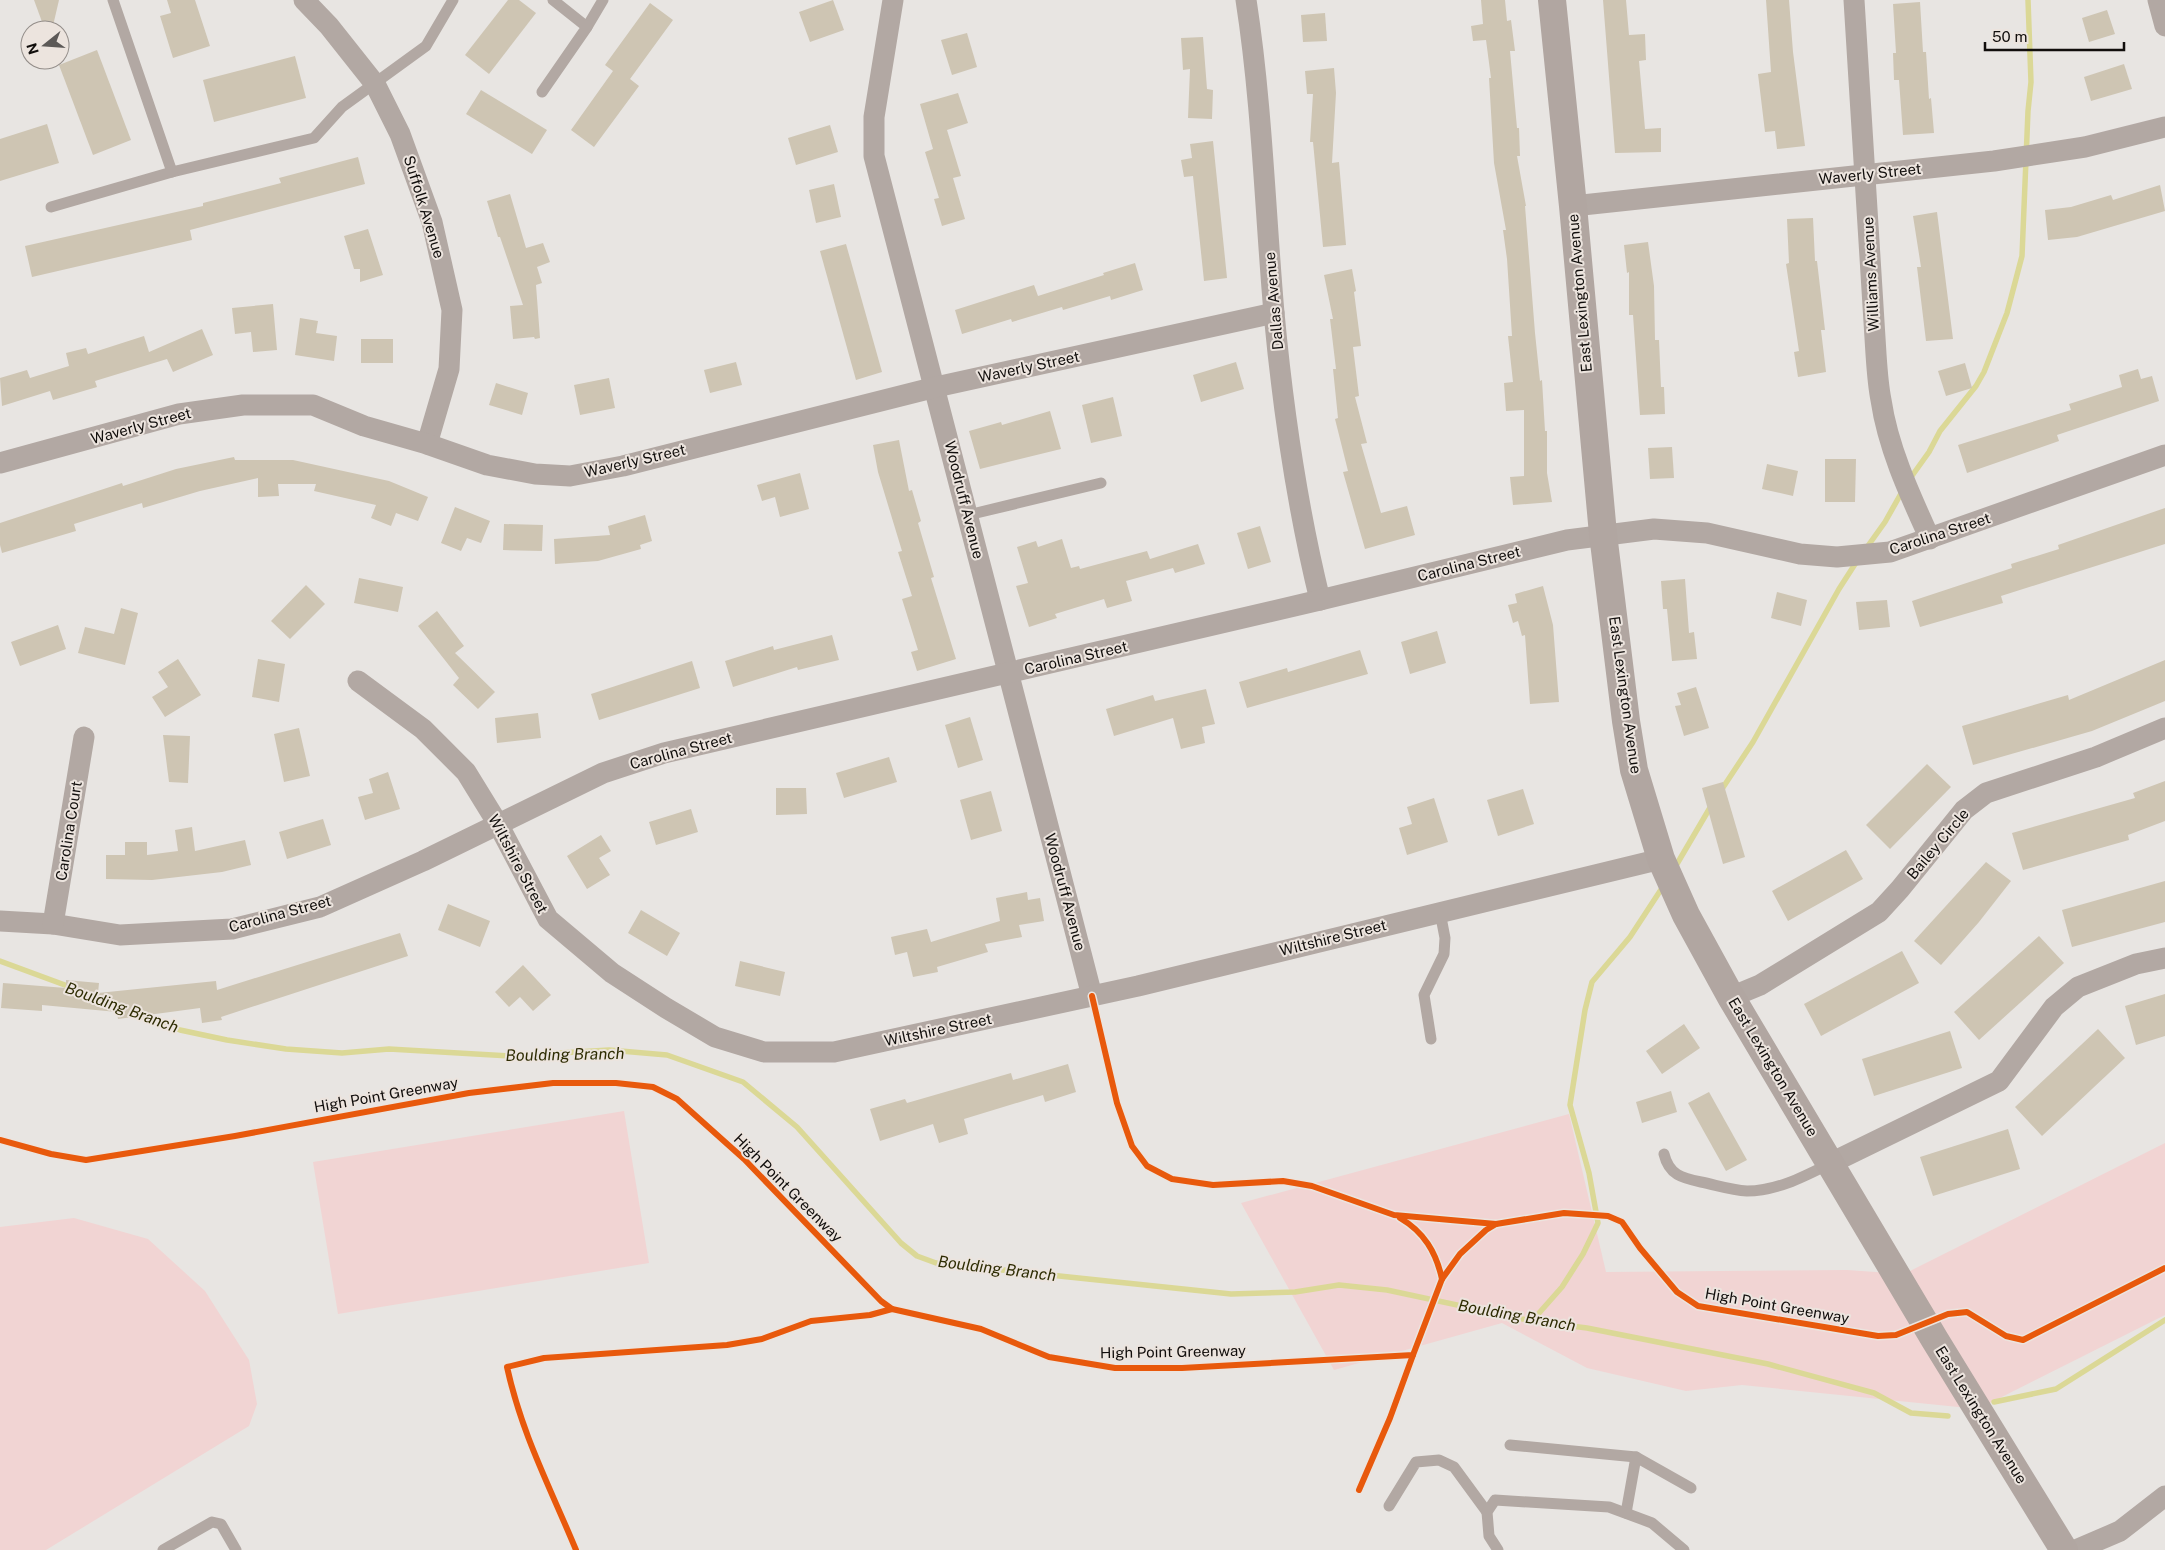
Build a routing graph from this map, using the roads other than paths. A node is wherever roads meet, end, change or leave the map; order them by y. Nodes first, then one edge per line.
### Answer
1 (113, 0) edge
2 (304, 0) edge
3 (453, 0) edge
4 (553, 0) edge
5 (604, 0) edge
6 (893, 0) edge
7 (1246, 0) edge
8 (1552, 0) edge
9 (1854, 0) edge
10 (2158, 0) edge
11 (2165, 26) edge
12 (587, 27) junction
13 (375, 84) junction
14 (542, 92) dead end
15 (2165, 127) edge
16 (172, 172) junction
17 (1866, 175) junction
18 (1573, 206) junction
19 (51, 207) dead end
20 (1274, 313) junction
21 (936, 388) junction
22 (426, 444) junction
23 (2165, 455) edge
24 (0, 463) edge
25 (1101, 483) dead end
26 (968, 515) junction
27 (1603, 534) junction
28 (1930, 539) junction
29 (1320, 600) junction
30 (1007, 674) junction
31 (358, 681) dead end
32 (2165, 728) edge
33 (84, 737) dead end
34 (498, 824) junction
35 (1661, 859) junction
36 (1440, 912) junction
37 (0, 921) edge
38 (54, 924) junction
39 (2165, 958) edge
40 (1092, 996) junction
41 (1731, 997) junction
42 (1431, 1039) dead end
43 (1664, 1154) dead end
44 (1831, 1163) junction
45 (1510, 1445) dead end
46 (1636, 1457) junction
47 (1691, 1488) dead end
48 (2165, 1496) edge
49 (1388, 1506) dead end
50 (1487, 1512) junction
51 (1626, 1513) junction
52 (163, 1550) edge
53 (236, 1550) edge
54 (1498, 1550) edge
55 (1684, 1550) edge
56 (2064, 1550) edge
57 (2076, 1550) edge

1 - 16 lane
2 - 13 street, Suffolk Avenue
3 - 13 lane
4 - 12 lane
5 - 12 lane
6 - 21 street, Woodruff Avenue
7 - 20 street, Dallas Avenue
8 - 18 main road, East Lexington Avenue
9 - 17 street, Williams Avenue
10 - 11 street
12 - 14 lane
13 - 16 lane
13 - 22 street, Suffolk Avenue
15 - 17 street, Waverly Street
16 - 19 lane
17 - 18 street, Waverly Street
17 - 28 street, Williams Avenue
18 - 27 main road, East Lexington Avenue
20 - 21 street, Waverly Street
20 - 29 street, Dallas Avenue
21 - 22 street, Waverly Street
21 - 26 street, Woodruff Avenue
22 - 24 street, Waverly Street
23 - 28 street, Carolina Street
25 - 26 lane
26 - 30 street, Woodruff Avenue
27 - 28 street, Carolina Street
27 - 29 street, Carolina Street
27 - 35 main road, East Lexington Avenue
29 - 30 street, Carolina Street
30 - 34 street, Carolina Street
30 - 40 street, Woodruff Avenue
31 - 34 street, Wiltshire Street
32 - 41 street, Bailey Circle
33 - 38 street, Carolina Court
34 - 38 street, Carolina Street
34 - 40 street, Wiltshire Street
35 - 36 street, Wiltshire Street
35 - 41 main road, East Lexington Avenue
36 - 40 street, Wiltshire Street
36 - 42 lane
37 - 38 street, Carolina Street
39 - 44 street
41 - 44 main road, East Lexington Avenue
43 - 44 lane
44 - 56 main road, East Lexington Avenue
45 - 46 lane
46 - 47 lane
46 - 51 lane
48 - 57 street
49 - 50 lane
50 - 51 lane
50 - 54 lane
51 - 55 lane
52 - 53 lane

